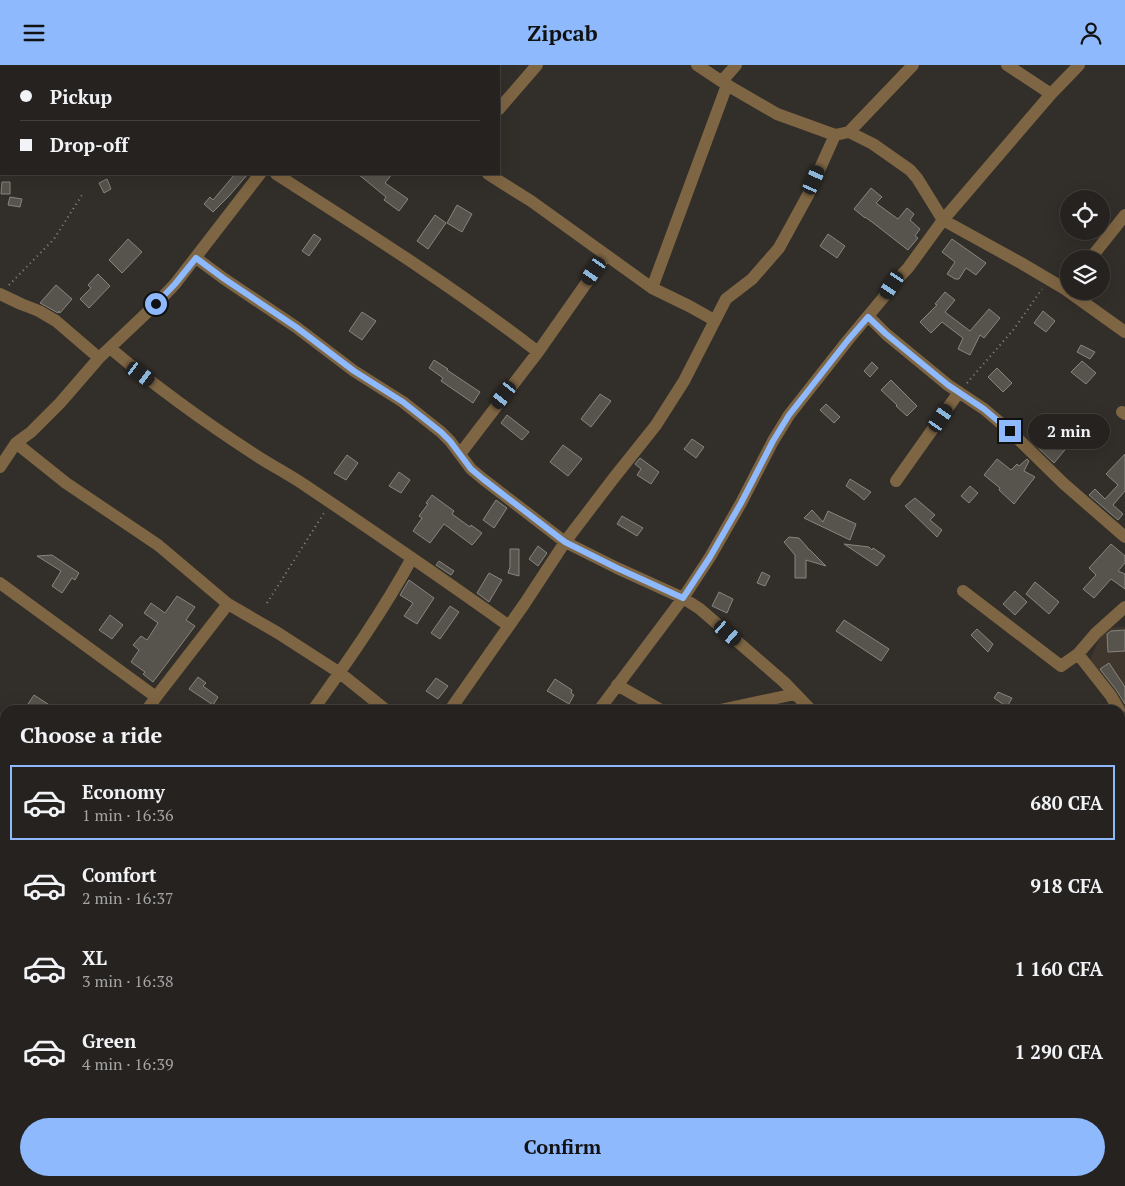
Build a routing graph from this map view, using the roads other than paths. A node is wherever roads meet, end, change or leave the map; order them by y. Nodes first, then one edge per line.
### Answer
1 (537, 65) edge
2 (697, 65) edge
3 (736, 65) edge
4 (912, 65) edge
5 (1007, 65) edge
6 (1079, 65) edge
7 (725, 83) junction
8 (1051, 94) junction
9 (500, 108) edge
10 (850, 132) junction
11 (834, 135) junction
12 (259, 175) edge
13 (278, 175) edge
14 (490, 175) edge
15 (1125, 215) edge
16 (943, 220) junction
17 (1097, 250) edge
18 (606, 255) junction
19 (196, 258) junction
20 (1060, 283) edge
21 (652, 287) junction
22 (0, 294) edge
23 (1085, 300) edge
24 (868, 317) junction
25 (714, 320) junction
26 (1125, 332) edge
27 (110, 348) junction
28 (538, 352) junction
29 (99, 358) junction
30 (959, 392) junction
31 (16, 443) junction
32 (460, 454) junction
33 (0, 467) edge
34 (896, 481) dead end
35 (1125, 537) edge
36 (565, 542) junction
37 (412, 558) junction
38 (0, 583) edge
39 (962, 591) dead end
40 (683, 598) junction
41 (228, 603) junction
42 (1125, 607) edge
43 (509, 626) junction
44 (1078, 654) junction
45 (340, 673) junction
46 (617, 685) junction
47 (795, 694) junction
48 (156, 697) junction
49 (150, 705) edge
50 (317, 705) edge
51 (380, 705) edge
52 (454, 705) edge
53 (603, 705) edge
54 (652, 705) edge
55 (743, 705) edge
56 (806, 705) edge
57 (1116, 705) edge

1 - 9 street
2 - 7 street
3 - 7 street
4 - 10 street
5 - 8 street
6 - 8 street
7 - 11 street
7 - 21 street
8 - 16 street
10 - 11 street
10 - 16 street
11 - 25 street
12 - 19 street
13 - 28 street
14 - 18 street
15 - 17 street
16 - 20 street
16 - 24 street
18 - 21 street
18 - 28 street
19 - 27 street
19 - 32 street
21 - 25 street
22 - 29 street
23 - 26 street
24 - 30 street
24 - 40 street
25 - 36 street
27 - 29 street
27 - 37 street
28 - 32 street
29 - 31 street
30 - 34 street
30 - 35 street
31 - 33 street
31 - 41 street
32 - 36 street
36 - 40 street
36 - 43 street
37 - 43 street
37 - 45 street
38 - 48 street
39 - 44 street
40 - 46 street
40 - 47 street
41 - 45 street
41 - 48 street
42 - 44 street
43 - 52 street
44 - 57 street
45 - 50 street
45 - 51 street
46 - 53 street
46 - 54 street
47 - 55 street
47 - 56 street
48 - 49 street

